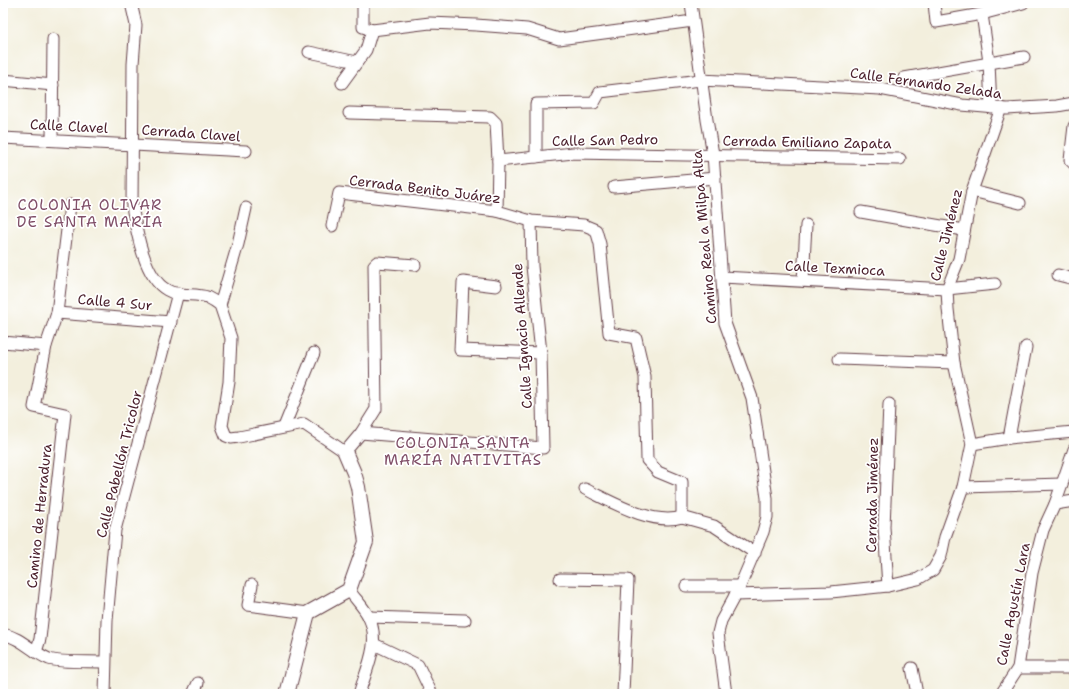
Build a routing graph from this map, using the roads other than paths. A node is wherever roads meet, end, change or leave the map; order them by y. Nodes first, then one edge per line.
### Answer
1 (131, 3) edge
2 (363, 3) edge
3 (691, 3) edge
4 (934, 3) edge
5 (1023, 3) edge
6 (982, 14) junction
7 (693, 21) junction
8 (367, 27) junction
9 (53, 39) dead end
10 (309, 52) dead end
11 (1024, 57) dead end
12 (357, 62) junction
13 (989, 62) junction
14 (904, 78) dead end
15 (3, 80) edge
16 (701, 80) junction
17 (342, 83) dead end
18 (53, 85) junction
19 (1074, 103) edge
20 (996, 108) junction
21 (348, 113) dead end
22 (1074, 126) edge
23 (3, 138) edge
24 (52, 140) junction
25 (133, 144) junction
26 (246, 151) dead end
27 (713, 154) junction
28 (536, 157) junction
29 (900, 159) dead end
30 (498, 160) junction
31 (1074, 164) edge
32 (715, 178) junction
33 (614, 187) dead end
34 (972, 191) junction
35 (1020, 203) dead end
36 (70, 205) dead end
37 (246, 208) dead end
38 (497, 211) junction
39 (860, 212) dead end
40 (531, 221) junction
41 (806, 225) dead end
42 (332, 226) dead end
43 (964, 230) junction
44 (415, 265) dead end
45 (1058, 275) dead end
46 (722, 277) junction
47 (1074, 279) edge
48 (803, 281) junction
49 (995, 284) dead end
50 (496, 286) dead end
51 (947, 289) junction
52 (178, 293) junction
53 (220, 305) junction
54 (57, 313) junction
55 (171, 322) junction
56 (3, 342) edge
57 (46, 346) junction
58 (1026, 347) dead end
59 (314, 353) dead end
60 (540, 353) junction
61 (839, 359) dead end
62 (954, 363) junction
63 (889, 404) dead end
64 (284, 427) junction
65 (1074, 432) edge
66 (361, 433) junction
67 (1008, 438) junction
68 (972, 444) junction
69 (1074, 449) edge
70 (345, 452) junction
71 (1062, 484) junction
72 (963, 488) junction
73 (584, 489) dead end
74 (1074, 502) edge
75 (1056, 504) junction
76 (682, 517) junction
77 (755, 553) junction
78 (560, 579) dead end
79 (252, 585) dead end
80 (686, 586) dead end
81 (888, 586) junction
82 (349, 590) junction
83 (737, 591) junction
84 (308, 613) junction
85 (369, 617) junction
86 (465, 620) dead end
87 (3, 634) edge
88 (374, 644) junction
89 (36, 652) junction
90 (106, 662) junction
91 (912, 668) dead end
92 (1018, 668) junction
93 (1074, 668) edge
94 (198, 683) dead end
95 (105, 694) edge
96 (193, 694) edge
97 (287, 694) edge
98 (359, 694) edge
99 (432, 694) edge
100 (623, 694) edge
101 (726, 694) edge
102 (917, 694) edge
103 (1001, 694) edge

1 - 25 street
2 - 8 street
3 - 7 street, Camino Real a Milpa Alta
4 - 6 street
5 - 6 street
6 - 13 street, Calle Jiménez
7 - 8 street
7 - 16 street, Camino Real a Milpa Alta
8 - 12 street
9 - 18 street
10 - 12 street
11 - 13 street
12 - 17 street
13 - 14 street
13 - 20 street, Calle Jiménez
15 - 18 street
16 - 20 street, Calle Fernando Zelada
16 - 27 street, Camino Real a Milpa Alta
16 - 28 street, Calle Fernando Zelada
18 - 24 street
19 - 20 street, Calle Fernando Zelada
20 - 34 street, Calle Jiménez
21 - 30 street
22 - 31 street
23 - 24 street, Calle Clavel
24 - 25 street, Calle Clavel
25 - 26 street, Cerrada Clavel
25 - 52 street
27 - 28 street, Calle San Pedro
27 - 29 street, Cerrada Emiliano Zapata
27 - 32 street, Camino Real a Milpa Alta
28 - 30 street, Calle San Pedro
30 - 38 street
32 - 33 street
32 - 46 street, Camino Real a Milpa Alta
34 - 35 street
34 - 43 street, Calle Jiménez
36 - 54 street
37 - 53 street
38 - 40 street, Cerrada Benito Juárez
38 - 42 street, Cerrada Benito Juárez
39 - 43 street
40 - 60 street, Calle Ignacio Allende
40 - 76 street, Cerrada Benito Juárez
41 - 48 street
43 - 51 street, Calle Jiménez
44 - 66 street
45 - 47 street
46 - 48 street, Calle Texmioca
46 - 77 street, Camino Real a Milpa Alta
48 - 51 street, Calle Texmioca
49 - 51 street, Calle Texmioca
50 - 60 street
51 - 62 street, Calle Jiménez
52 - 53 street
52 - 55 street, Calle Pabellón Tricolor
53 - 64 street
54 - 55 street, Calle 4 Sur
54 - 57 street
55 - 90 street, Calle Pabellón Tricolor
56 - 57 street
57 - 89 street, Camino de Herradura
58 - 67 street
59 - 64 street
60 - 66 street, Calle Ignacio Allende
61 - 62 street
62 - 68 street, Calle Jiménez
63 - 81 street, Cerrada Jiménez
64 - 70 street
65 - 67 street
66 - 70 street
67 - 68 street
68 - 72 street
69 - 71 street, Calle Agustín Lara
70 - 82 street
71 - 72 street
71 - 75 street, Calle Agustín Lara
72 - 81 street
73 - 76 street
74 - 75 street
75 - 92 street, Calle Agustín Lara
76 - 77 street
77 - 83 street, Camino Real a Milpa Alta
78 - 100 street
79 - 84 street
80 - 83 street
81 - 83 street
82 - 84 street
82 - 85 street
83 - 101 street, Camino Real a Milpa Alta
84 - 97 street
85 - 86 street
85 - 88 street
87 - 89 street
88 - 98 street
88 - 99 street
89 - 90 street
90 - 95 street, Calle Pabellón Tricolor
91 - 102 street
92 - 93 street
92 - 103 street, Calle Agustín Lara
94 - 96 street

